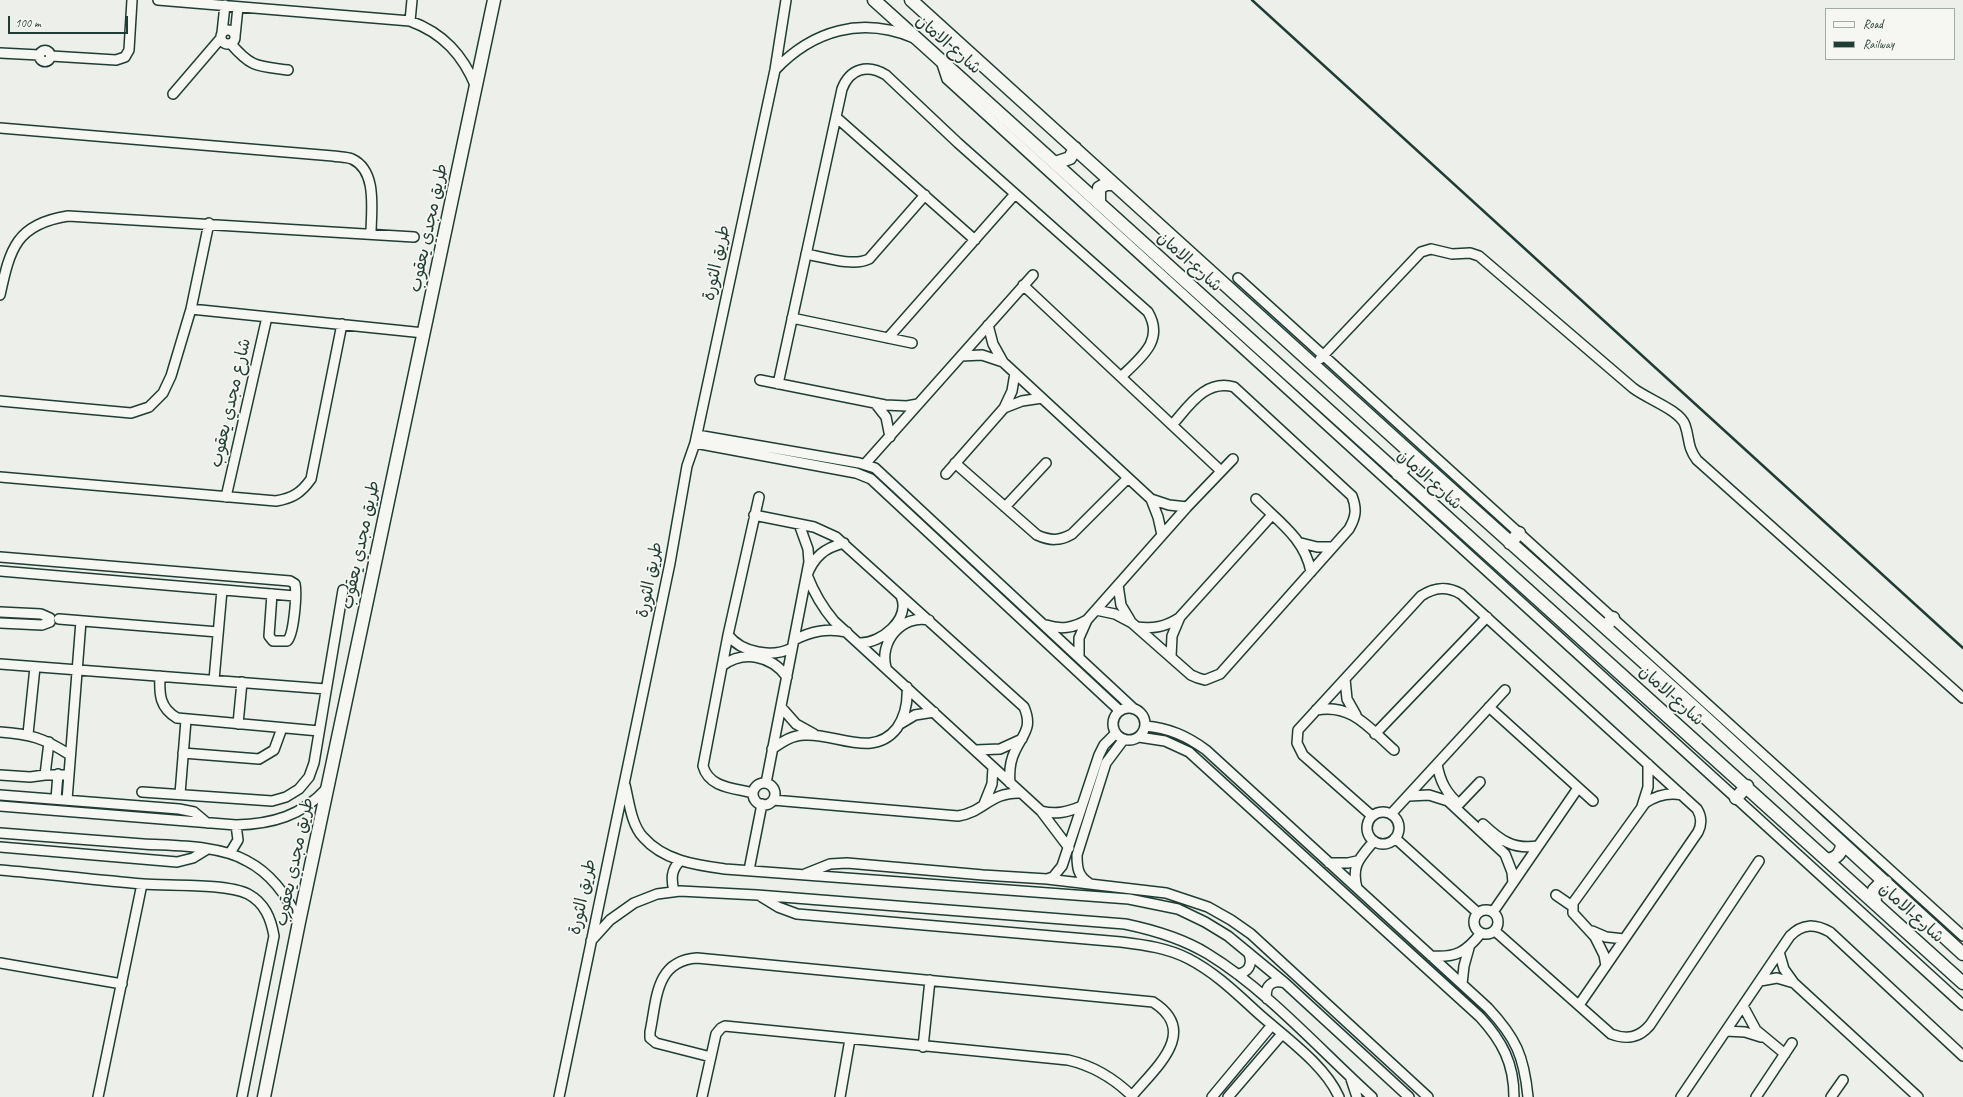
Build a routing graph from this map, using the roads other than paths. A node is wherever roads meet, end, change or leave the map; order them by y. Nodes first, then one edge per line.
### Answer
1 (132, 0) edge
2 (158, 0) edge
3 (412, 0) edge
4 (494, 0) edge
5 (786, 0) edge
6 (874, 0) edge
7 (911, 0) edge
8 (225, 6) junction
9 (238, 6) junction
10 (410, 21) junction
11 (222, 36) junction
12 (915, 39) junction
13 (233, 40) junction
14 (0, 52) edge
15 (941, 61) junction
16 (288, 70) dead end
17 (775, 70) junction
18 (476, 87) junction
19 (173, 94) dead end
20 (836, 117) junction
21 (0, 128) edge
22 (1075, 148) junction
23 (1055, 163) junction
24 (1113, 184) junction
25 (1015, 194) junction
26 (925, 195) junction
27 (1099, 203) junction
28 (209, 223) junction
29 (372, 234) junction
30 (414, 237) dead end
31 (975, 240) junction
32 (806, 254) junction
33 (1033, 275) dead end
34 (1238, 278) dead end
35 (1024, 285) junction
36 (0, 295) edge
37 (191, 309) junction
38 (267, 316) junction
39 (792, 318) junction
40 (342, 324) junction
41 (988, 325) junction
42 (424, 333) junction
43 (1236, 336) junction
44 (888, 338) junction
45 (912, 343) dead end
46 (1323, 355) junction
47 (961, 356) junction
48 (1003, 362) junction
49 (1313, 366) junction
50 (1015, 373) junction
51 (1122, 378) junction
52 (760, 380) dead end
53 (778, 384) junction
54 (1042, 398) junction
55 (0, 401) edge
56 (874, 402) junction
57 (918, 404) junction
58 (1004, 408) junction
59 (1172, 425) junction
60 (890, 437) junction
61 (696, 439) junction
62 (1414, 456) junction
63 (1234, 458) dead end
64 (955, 463) junction
65 (1046, 463) dead end
66 (865, 464) junction
67 (1221, 471) junction
68 (946, 474) dead end
69 (1398, 474) junction
70 (0, 477) edge
71 (1128, 478) junction
72 (226, 497) junction
73 (759, 497) dead end
74 (1151, 499) junction
75 (1256, 500) dead end
76 (1005, 507) junction
77 (1187, 507) junction
78 (1272, 515) junction
79 (1434, 515) junction
80 (754, 516) junction
81 (799, 524) junction
82 (1519, 533) junction
83 (1162, 535) junction
84 (844, 543) junction
85 (1301, 543) junction
86 (1510, 543) junction
87 (1333, 547) junction
88 (0, 557) edge
89 (0, 571) edge
90 (1311, 572) junction
91 (807, 575) junction
92 (1118, 585) junction
93 (222, 590) junction
94 (343, 590) dead end
95 (272, 594) junction
96 (295, 596) junction
97 (901, 596) junction
98 (1096, 610) junction
99 (0, 612) edge
100 (1180, 617) junction
101 (1487, 617) junction
102 (1613, 618) junction
103 (53, 620) junction
104 (929, 620) junction
105 (1087, 620) junction
106 (81, 621) junction
107 (0, 623) edge
108 (1043, 624) junction
109 (1135, 625) junction
110 (1605, 627) junction
111 (218, 632) junction
112 (848, 633) junction
113 (728, 635) junction
114 (859, 643) junction
115 (793, 644) junction
116 (1079, 657) junction
117 (1171, 657) junction
118 (0, 664) edge
119 (722, 666) junction
120 (35, 667) junction
121 (886, 667) junction
122 (77, 670) junction
123 (160, 676) junction
124 (787, 677) junction
125 (1345, 679) junction
126 (214, 680) junction
127 (242, 682) junction
128 (907, 687) junction
129 (326, 689) junction
130 (1505, 690) dead end
131 (1963, 698) edge
132 (1704, 700) junction
133 (781, 707) junction
134 (1489, 707) junction
135 (1695, 708) junction
136 (1134, 709) junction
137 (1316, 710) junction
138 (1120, 711) junction
139 (934, 712) junction
140 (1358, 718) junction
141 (186, 720) junction
142 (238, 724) junction
143 (899, 725) junction
144 (1145, 726) junction
145 (282, 728) junction
146 (319, 731) junction
147 (0, 732) edge
148 (1116, 733) junction
149 (28, 734) junction
150 (1376, 734) junction
151 (817, 735) junction
152 (1138, 737) junction
153 (1023, 738) junction
154 (1124, 739) junction
155 (49, 742) junction
156 (772, 749) junction
157 (976, 750) junction
158 (1394, 750) dead end
159 (183, 753) junction
160 (70, 755) junction
161 (1437, 764) junction
162 (1648, 764) junction
163 (993, 767) junction
164 (45, 774) junction
165 (58, 774) junction
166 (0, 775) edge
167 (68, 775) junction
168 (624, 779) junction
169 (1480, 782) dead end
170 (766, 783) junction
171 (1010, 783) junction
172 (328, 786) junction
173 (1747, 786) junction
174 (1578, 788) junction
175 (142, 792) dead end
176 (753, 793) junction
177 (1021, 793) junction
178 (180, 794) junction
179 (0, 795) edge
180 (1682, 795) junction
181 (1409, 796) junction
182 (1736, 798) junction
183 (56, 799) junction
184 (67, 800) junction
185 (773, 800) junction
186 (1593, 801) dead end
187 (762, 804) junction
188 (1459, 804) junction
189 (0, 806) edge
190 (1082, 806) junction
191 (982, 807) junction
192 (1640, 809) junction
193 (1041, 811) junction
194 (1391, 814) junction
195 (1372, 816) junction
196 (207, 822) junction
197 (236, 825) junction
198 (0, 833) edge
199 (1396, 838) junction
200 (1374, 841) junction
201 (1842, 843) junction
202 (1538, 846) junction
203 (0, 847) edge
204 (1069, 848) junction
205 (206, 850) junction
206 (230, 854) junction
207 (1827, 860) junction
208 (680, 861) junction
209 (1357, 861) junction
210 (1759, 861) dead end
211 (1329, 863) junction
212 (0, 870) edge
213 (749, 870) junction
214 (804, 874) junction
215 (983, 875) junction
216 (1047, 879) junction
217 (1513, 882) junction
218 (1886, 882) junction
219 (1089, 883) junction
220 (142, 884) junction
221 (983, 888) junction
222 (1130, 888) junction
223 (1357, 888) junction
224 (674, 891) junction
225 (757, 894) junction
226 (1556, 895) dead end
227 (1129, 899) junction
228 (1875, 902) junction
229 (1572, 906) junction
230 (1493, 912) junction
231 (1478, 913) junction
232 (299, 922) junction
233 (1589, 929) junction
234 (1495, 931) junction
235 (1481, 933) junction
236 (1963, 936) edge
237 (1624, 939) junction
238 (590, 942) junction
239 (1469, 948) junction
240 (1779, 952) junction
241 (1249, 954) junction
242 (1963, 954) edge
243 (1431, 956) junction
244 (0, 963) edge
245 (1606, 966) junction
246 (1237, 974) junction
247 (930, 980) junction
248 (1760, 981) junction
249 (1285, 983) junction
250 (1794, 983) junction
251 (1963, 983) edge
252 (122, 984) junction
253 (1462, 984) junction
254 (1267, 999) junction
255 (1579, 1005) junction
256 (1963, 1005) edge
257 (1742, 1006) junction
258 (1272, 1025) junction
259 (1726, 1031) junction
260 (1282, 1034) junction
261 (1762, 1037) junction
262 (850, 1039) junction
263 (1792, 1043) dead end
264 (923, 1047) junction
265 (1785, 1054) junction
266 (1963, 1056) edge
267 (711, 1057) junction
268 (1351, 1078) junction
269 (1843, 1080) dead end
270 (1132, 1096) edge
271 (98, 1097) edge
272 (242, 1097) edge
273 (264, 1097) edge
274 (559, 1097) edge
275 (702, 1097) edge
276 (840, 1097) edge
277 (1212, 1097) edge
278 (1228, 1097) edge
279 (1339, 1097) edge
280 (1357, 1097) edge
281 (1372, 1097) edge
282 (1409, 1097) edge
283 (1428, 1097) edge
284 (1514, 1097) edge
285 (1528, 1097) edge
286 (1681, 1097) edge
287 (1756, 1097) edge
288 (1831, 1097) edge
289 (1918, 1097) edge

1 - 14 street
2 - 8 street
3 - 10 street
4 - 18 street, طريق مجدي يعقوب
5 - 17 street, طريق الثورة
6 - 12 street, شارع الامان
7 - 22 street, شارع الامان
8 - 9 street
8 - 11 street
9 - 10 street
9 - 13 street
10 - 18 street
11 - 13 street
11 - 19 street
12 - 15 street, شارع الامان
12 - 17 street
13 - 16 street
15 - 23 street, شارع الامان
15 - 43 street
17 - 61 street, طريق الثورة
18 - 42 street, طريق مجدي يعقوب
20 - 25 street
20 - 26 street
20 - 32 street
21 - 29 street
22 - 23 street
22 - 24 street, شارع الامان
23 - 27 street, شارع الامان
24 - 27 street
24 - 49 street, شارع الامان
25 - 31 street
25 - 51 street
26 - 31 street
26 - 32 street
27 - 43 street, شارع الامان
28 - 29 street
28 - 36 street
28 - 37 street
29 - 30 street
31 - 44 street
32 - 39 street
33 - 35 street
34 - 46 street
35 - 41 street
35 - 51 street
37 - 38 street
37 - 55 street
38 - 40 street
38 - 72 street, شارع مجدي يعقوب
39 - 44 street
39 - 53 street
40 - 42 street
40 - 72 street
41 - 47 street
41 - 48 street
42 - 172 street, طريق مجدي يعقوب
43 - 69 street, شارع الامان
43 - 79 street
44 - 45 street
46 - 49 street
46 - 82 street
46 - 131 street
47 - 48 street
47 - 57 street
48 - 50 street
49 - 62 street, شارع الامان
50 - 54 street
50 - 58 street
51 - 59 street
52 - 53 street
53 - 56 street
54 - 58 street
54 - 71 street
56 - 57 street
56 - 60 street
57 - 60 street
58 - 64 street
59 - 67 street
59 - 87 street
60 - 66 street
61 - 66 street
61 - 138 street
61 - 168 street, طريق الثورة
62 - 69 street
62 - 86 street, شارع الامان
63 - 67 street
64 - 68 street
64 - 76 street
65 - 76 street
66 - 108 street
67 - 77 street
69 - 79 street, شارع الامان
70 - 72 street
71 - 74 street
71 - 76 street
73 - 80 street
74 - 77 street
74 - 83 street
75 - 78 street
77 - 83 street
78 - 85 street
78 - 100 street
79 - 173 street, شارع الامان
79 - 182 street
80 - 81 street
80 - 113 street
81 - 84 street
81 - 91 street
82 - 86 street
82 - 102 street
83 - 92 street
84 - 91 street
84 - 97 street
85 - 87 street
85 - 90 street
86 - 110 street, شارع الامان
87 - 90 street
88 - 96 street
89 - 93 street
90 - 117 street
91 - 112 street
91 - 115 street
92 - 98 street
92 - 109 street
93 - 95 street
93 - 111 street
94 - 129 street
95 - 96 street
95 - 96 street
97 - 104 street
97 - 114 street
98 - 105 street
98 - 109 street
99 - 103 street
100 - 109 street
100 - 117 street
101 - 125 street
101 - 150 street
101 - 162 street
102 - 110 street
102 - 132 street
103 - 106 street
103 - 107 street
104 - 121 street
104 - 153 street
105 - 108 street
105 - 116 street
106 - 111 street
106 - 122 street
108 - 116 street
109 - 117 street
110 - 135 street, شارع الامان
111 - 126 street
112 - 114 street
112 - 115 street
113 - 115 street
113 - 119 street
114 - 121 street
115 - 124 street
116 - 136 street
118 - 120 street
119 - 124 street
119 - 176 street
120 - 122 street
120 - 149 street
121 - 128 street
122 - 123 street
122 - 160 street
123 - 126 street
123 - 141 street
124 - 133 street
125 - 137 street
125 - 140 street
126 - 127 street
127 - 129 street
127 - 142 street
128 - 139 street
128 - 143 street
129 - 146 street
130 - 134 street
132 - 135 street
132 - 236 street
133 - 151 street
133 - 156 street
134 - 161 street
134 - 174 street
135 - 201 street, شارع الامان
136 - 138 street
136 - 144 street
137 - 140 street
137 - 195 street
138 - 148 street
139 - 143 street
139 - 157 street
140 - 150 street
141 - 142 street
141 - 159 street
142 - 145 street
143 - 151 street
144 - 152 street
144 - 211 street
145 - 146 street
145 - 159 street
146 - 178 street
147 - 149 street
148 - 154 street
148 - 190 street
149 - 155 street
150 - 158 street
151 - 156 street
152 - 154 street
152 - 284 street
153 - 157 street
153 - 171 street
154 - 219 street
155 - 160 street
155 - 164 street
156 - 170 street
157 - 163 street
159 - 178 street
160 - 167 street
161 - 181 street
161 - 188 street
162 - 180 street
162 - 192 street
163 - 171 street
163 - 191 street
164 - 165 street
164 - 166 street
165 - 167 street
165 - 183 street
167 - 184 street
168 - 208 street
168 - 238 street, طريق الثورة
169 - 188 street
170 - 176 street
170 - 185 street
171 - 177 street
172 - 197 street
172 - 232 street, طريق مجدي يعقوب
173 - 182 street
173 - 207 street, شارع الامان
174 - 186 street
174 - 202 street
175 - 178 street
176 - 187 street
177 - 191 street
177 - 193 street
179 - 183 street
180 - 192 street
180 - 237 street
181 - 194 street
181 - 217 street
182 - 256 street
183 - 184 street
184 - 196 street
185 - 187 street
185 - 191 street
187 - 213 street
188 - 202 street
189 - 196 street
190 - 193 street
190 - 204 street
192 - 229 street
193 - 204 street
194 - 195 street
194 - 199 street
195 - 200 street
196 - 197 street
197 - 206 street
198 - 205 street
199 - 200 street
199 - 231 street
200 - 209 street
201 - 207 street
201 - 218 street, شارع الامان
202 - 217 street
203 - 205 street
204 - 216 street
205 - 206 street
206 - 232 street
207 - 228 street, شارع الامان
208 - 213 street
208 - 224 street
209 - 211 street
209 - 223 street
210 - 255 street
211 - 223 street
212 - 220 street
213 - 214 street
214 - 215 street
214 - 221 street
215 - 216 street
215 - 221 street
216 - 219 street
217 - 230 street
218 - 228 street
218 - 242 street, شارع الامان
219 - 222 street
220 - 252 street
220 - 272 street
221 - 227 street
222 - 227 street
222 - 283 street
223 - 243 street
224 - 225 street
224 - 238 street
225 - 246 street
225 - 258 street
226 - 229 street
227 - 241 street
228 - 251 street, شارع الامان
229 - 233 street
230 - 231 street
230 - 234 street
231 - 235 street
232 - 273 street, طريق مجدي يعقوب
233 - 237 street
233 - 245 street
234 - 235 street
234 - 255 street
235 - 239 street
237 - 245 street
238 - 274 street, طريق الثورة
239 - 243 street
239 - 253 street
240 - 248 street
240 - 250 street
240 - 266 street
241 - 246 street
241 - 249 street
243 - 253 street
244 - 252 street
245 - 255 street
246 - 254 street
247 - 264 street
247 - 267 street
247 - 270 street
248 - 250 street
248 - 257 street
249 - 254 street
249 - 282 street
250 - 289 street
252 - 271 street
253 - 285 street
254 - 268 street
257 - 259 street
257 - 261 street
258 - 260 street
258 - 277 street
259 - 261 street
259 - 286 street
260 - 278 street
260 - 279 street
261 - 265 street
262 - 264 street
262 - 267 street
262 - 276 street
263 - 265 street
264 - 270 street
265 - 287 street
267 - 275 street
268 - 280 street
268 - 281 street
269 - 288 street

